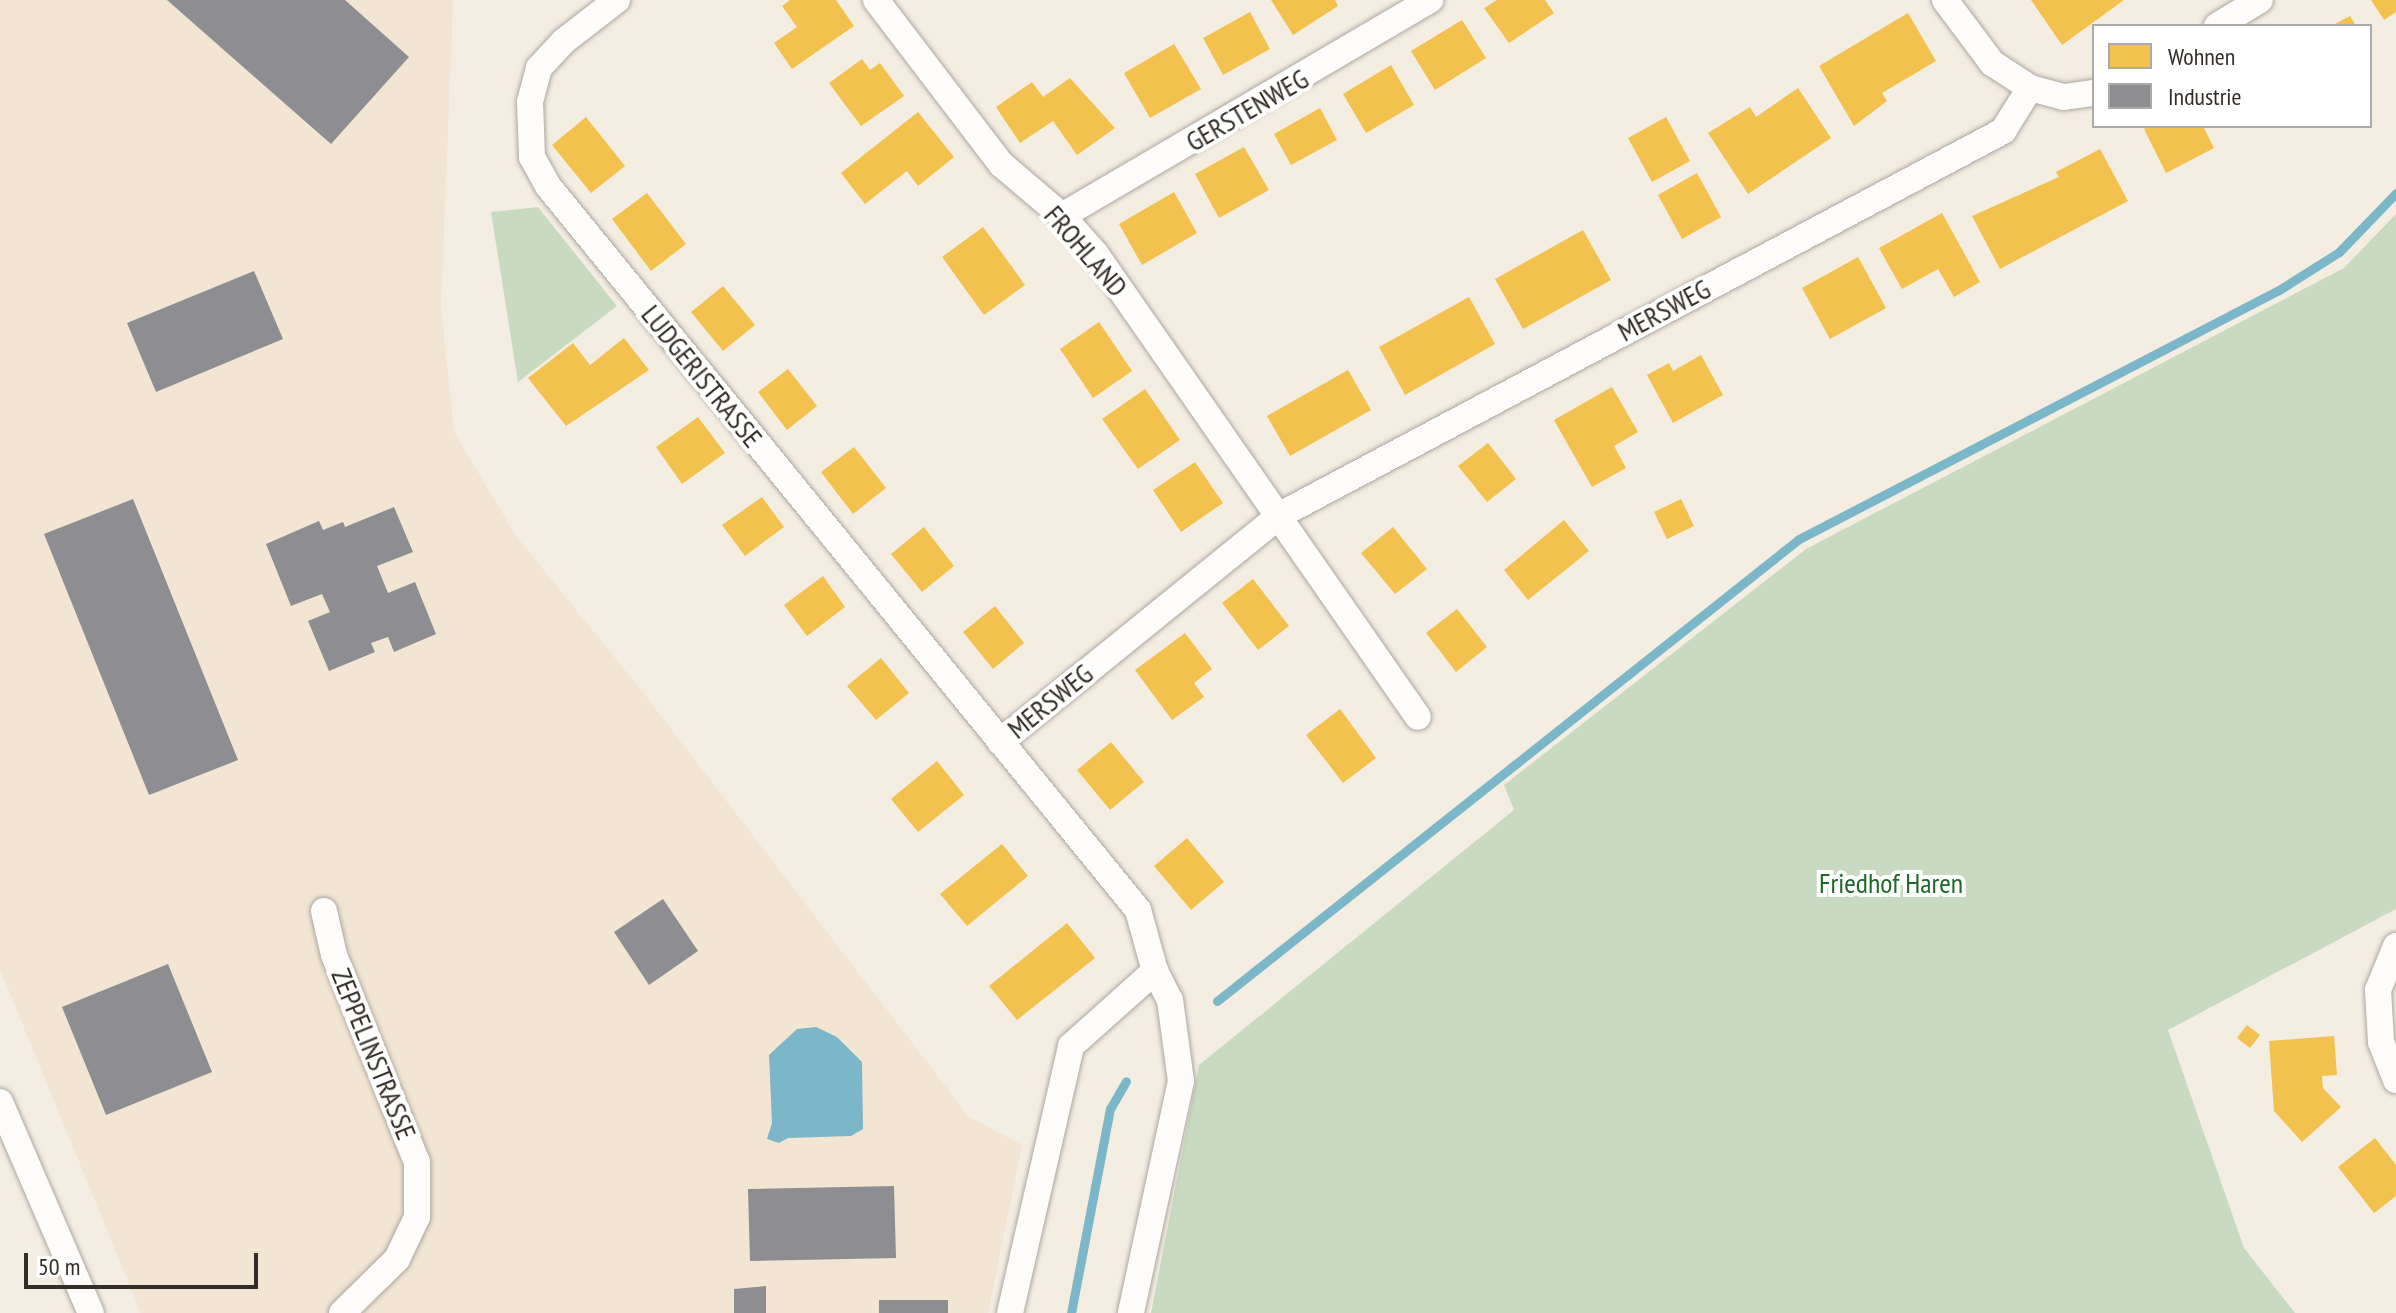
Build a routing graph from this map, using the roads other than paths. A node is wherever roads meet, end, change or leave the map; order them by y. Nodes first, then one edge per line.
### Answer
1 (617, 0) edge
2 (876, 0) edge
3 (1430, 0) edge
4 (1945, 0) edge
5 (2260, 0) edge
6 (2220, 24) edge
7 (2030, 88) junction
8 (2092, 93) edge
9 (1062, 216) junction
10 (1280, 515) junction
11 (1418, 717) dead end
12 (1000, 742) junction
13 (324, 911) dead end
14 (2396, 946) edge
15 (1155, 971) junction
16 (2396, 1080) edge
17 (0, 1102) edge
18 (91, 1313) edge
19 (342, 1313) edge
20 (1010, 1313) edge
21 (1131, 1313) edge

1 - 12 street, LUDGERISTRASSE
2 - 9 street, FROHLAND
3 - 9 street, GERSTENWEG
4 - 7 street
5 - 6 street
7 - 8 street
7 - 10 street, MERSWEG
9 - 10 street, FROHLAND
10 - 11 street
10 - 12 street, MERSWEG
12 - 15 street, MERSWEG
13 - 19 street, ZEPPELINSTRASSE
14 - 16 street
15 - 20 street
15 - 21 street, MERSWEG
17 - 18 street

